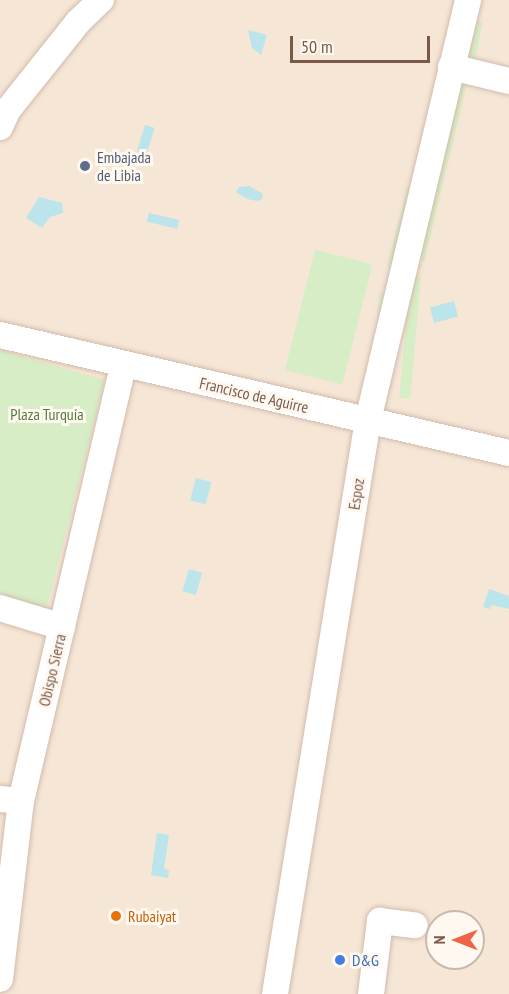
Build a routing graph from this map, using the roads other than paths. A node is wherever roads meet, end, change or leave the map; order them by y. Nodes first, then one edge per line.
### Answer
1 (101, 0) edge
2 (468, 0) edge
3 (451, 67) junction
4 (509, 81) edge
5 (0, 127) edge
6 (0, 335) edge
7 (123, 365) junction
8 (368, 420) junction
9 (509, 453) edge
10 (0, 608) edge
11 (62, 627) junction
12 (11, 800) edge
13 (415, 926) dead end
14 (0, 979) edge
15 (275, 994) edge
16 (371, 994) edge

1 - 5 street
2 - 3 street, Espoz
3 - 4 street
3 - 8 street, Espoz
6 - 7 street, Francisco de Aguirre
7 - 8 street, Francisco de Aguirre
7 - 11 street, Obispo Sierra
8 - 9 street, Francisco de Aguirre
8 - 15 street, Espoz
10 - 11 street
11 - 12 street, Obispo Sierra
12 - 14 street, Obispo Sierra
13 - 16 street

